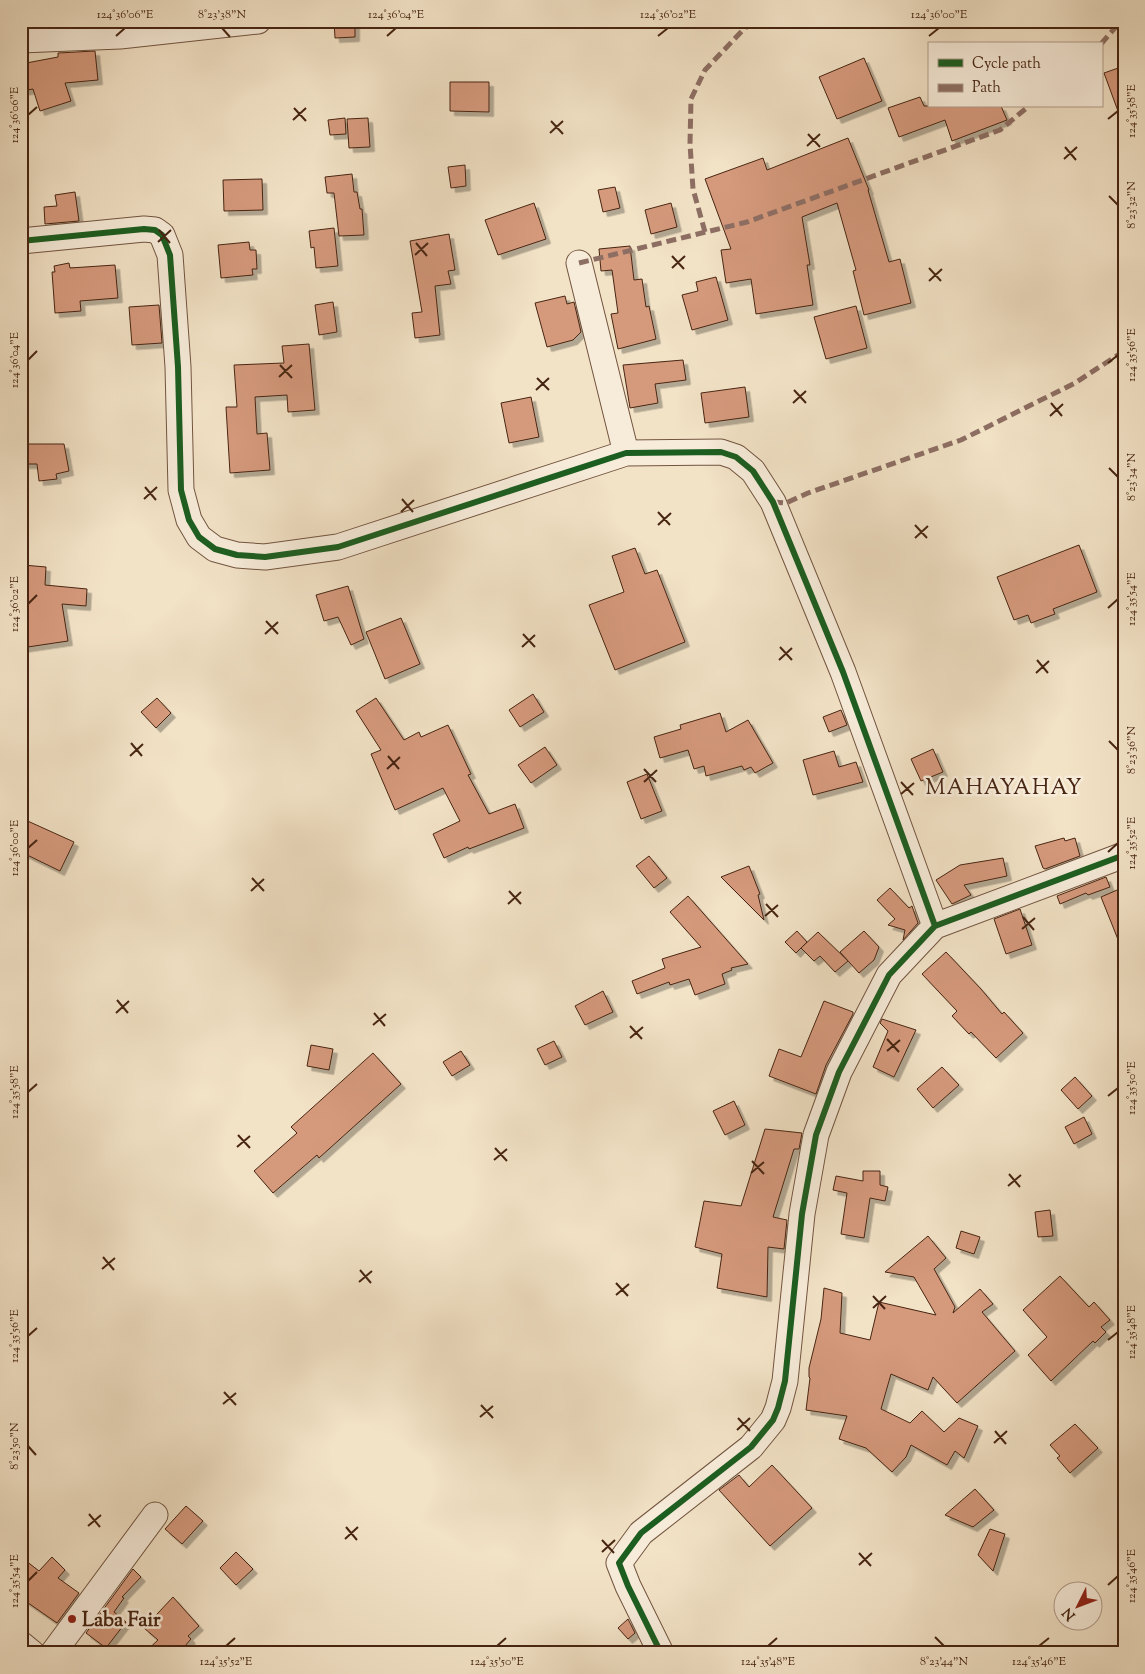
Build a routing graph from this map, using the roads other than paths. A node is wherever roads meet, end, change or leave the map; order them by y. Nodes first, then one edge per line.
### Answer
1 (258, 21) edge
2 (21, 40) edge
3 (21, 241) edge
4 (579, 263) dead end
5 (626, 453) junction
6 (1124, 855) edge
7 (935, 926) junction
8 (155, 1515) dead end
9 (21, 1644) edge
10 (32, 1653) edge
11 (53, 1653) edge
12 (661, 1653) edge

1 - 2 street
3 - 5 street
4 - 5 street
5 - 7 street
6 - 7 street
7 - 12 street
8 - 11 street
9 - 10 street

